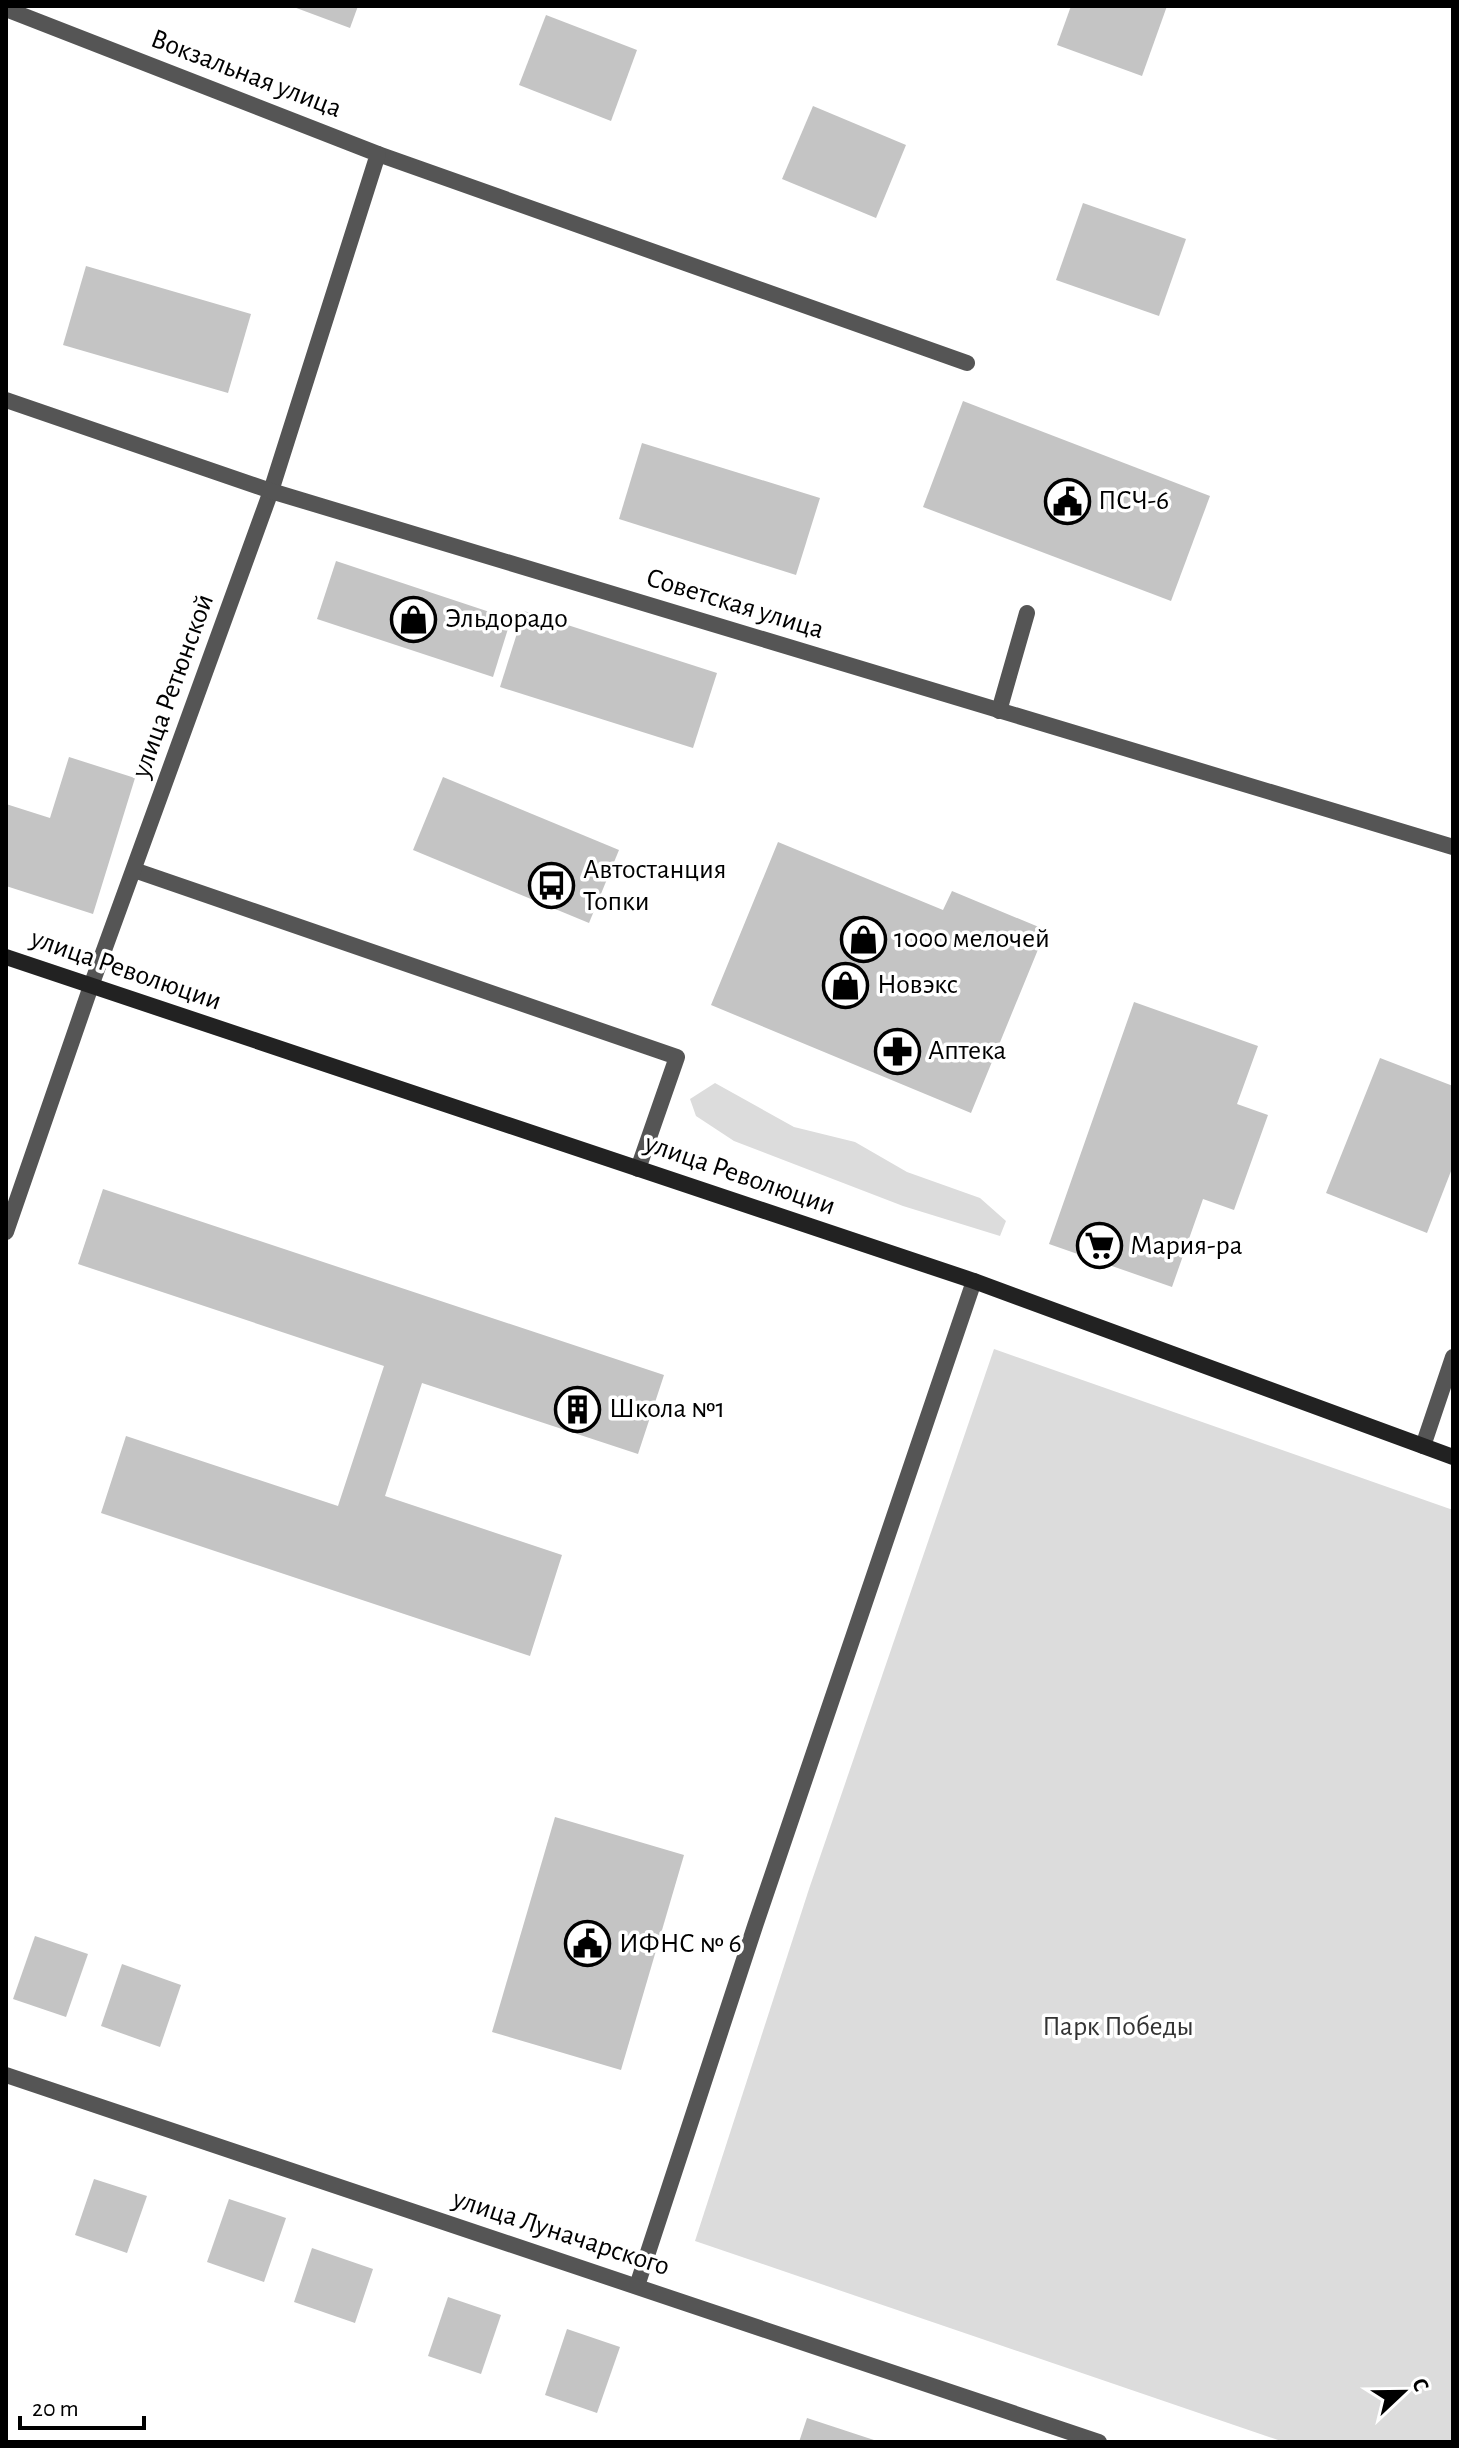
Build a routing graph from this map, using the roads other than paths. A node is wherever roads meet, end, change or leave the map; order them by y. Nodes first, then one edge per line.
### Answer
1 (6, 9) edge
2 (378, 154) junction
3 (967, 363) dead end
4 (6, 400) edge
5 (271, 491) junction
6 (1027, 613) dead end
7 (999, 711) junction
8 (1453, 847) edge
9 (134, 870) junction
10 (6, 957) edge
11 (91, 986) junction
12 (638, 1169) junction
13 (6, 1232) edge
14 (974, 1281) junction
15 (1453, 1357) edge
16 (1423, 1446) junction
17 (1453, 1457) edge
18 (6, 2075) edge
19 (637, 2286) junction
20 (1099, 2442) edge

1 - 2 street, Вокзальная улица
2 - 3 street, Вокзальная улица
2 - 5 street, улица Ретюнской
4 - 5 street, Советская улица
5 - 7 street, Советская улица
5 - 9 street, улица Ретюнской
6 - 7 street
7 - 8 street, Советская улица
9 - 11 street, улица Ретюнской
9 - 12 street
10 - 11 street, улица Революции
11 - 12 street, улица Революции
11 - 13 street, улица Ретюнской
12 - 14 street, улица Революции
14 - 16 street, улица Революции
14 - 19 street
15 - 16 street
16 - 17 street, улица Революции
18 - 19 street, улица Луначарского
19 - 20 street, улица Луначарского

